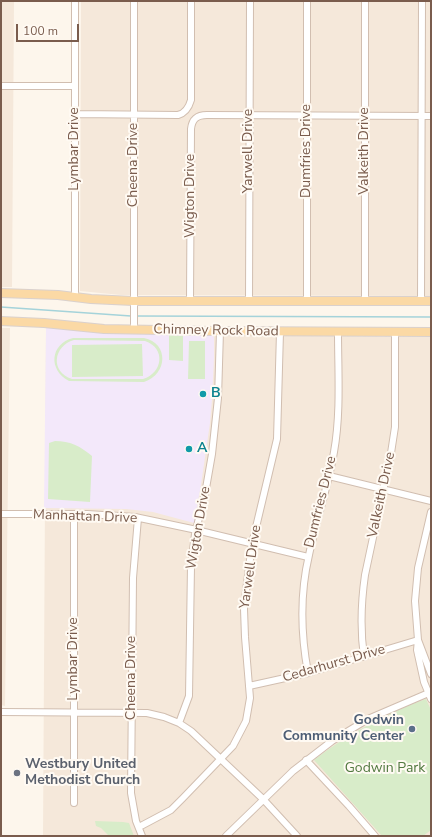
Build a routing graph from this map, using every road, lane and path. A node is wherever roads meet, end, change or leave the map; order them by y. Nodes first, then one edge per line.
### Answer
1 (75, 1) edge
2 (134, 1) edge
3 (191, 1) edge
4 (250, 1) edge
5 (307, 1) edge
6 (365, 1) edge
7 (422, 1) edge
8 (1, 86) edge
9 (75, 86) junction
10 (75, 114) junction
11 (134, 115) junction
12 (249, 115) junction
13 (307, 115) junction
14 (365, 116) junction
15 (422, 116) junction
16 (431, 116) edge
17 (1, 293) edge
18 (75, 297) junction
19 (190, 301) junction
20 (249, 301) junction
21 (307, 301) junction
22 (421, 301) junction
23 (431, 301) edge
24 (365, 302) junction
25 (133, 305) junction
26 (1, 321) edge
27 (134, 326) junction
28 (220, 331) junction
29 (280, 332) junction
30 (338, 332) junction
31 (395, 332) junction
32 (431, 332) edge
33 (329, 476) junction
34 (383, 490) junction
35 (431, 501) edge
36 (431, 512) edge
37 (1, 514) edge
38 (74, 514) junction
39 (138, 518) junction
40 (196, 530) junction
41 (423, 541) junction
42 (431, 543) edge
43 (252, 544) junction
44 (308, 557) junction
45 (418, 640) junction
46 (364, 657) junction
47 (308, 673) junction
48 (431, 674) edge
49 (249, 686) junction
50 (430, 692) edge
51 (431, 699) edge
52 (1, 712) edge
53 (74, 713) junction
54 (132, 713) junction
55 (179, 723) junction
56 (221, 759) junction
57 (306, 760) junction
58 (263, 799) junction
59 (74, 804) dead end
60 (139, 827) junction
61 (142, 836) edge
62 (226, 836) edge
63 (297, 836) edge
64 (375, 836) edge

1 - 9 street, Lymbar Drive
2 - 11 street, Cheena Drive
3 - 11 street
4 - 12 street, Yarwell Drive
5 - 13 street, Dumfries Drive
6 - 14 street, Valkeith Drive
7 - 15 street
8 - 9 street
9 - 10 street, Lymbar Drive
10 - 11 street
10 - 18 street, Lymbar Drive
11 - 25 street, Cheena Drive
12 - 13 street
12 - 19 street, Wigton Drive
12 - 20 street, Yarwell Drive
13 - 14 street
13 - 21 street, Dumfries Drive
14 - 15 street
14 - 24 street, Valkeith Drive
15 - 16 street
15 - 22 street
17 - 18 main road, Chimney Rock Road
18 - 25 main road, Chimney Rock Road
19 - 20 main road, Chimney Rock Road
19 - 25 main road, Chimney Rock Road
20 - 21 main road, Chimney Rock Road
21 - 24 main road, Chimney Rock Road
22 - 23 main road, Chimney Rock Road
22 - 24 main road, Chimney Rock Road
25 - 27 street, Cheena Drive
26 - 27 main road, Chimney Rock Road
27 - 28 main road, Chimney Rock Road
28 - 29 main road, Chimney Rock Road
28 - 40 street, Wigton Drive
29 - 30 main road, Chimney Rock Road
29 - 43 street, Yarwell Drive
30 - 31 main road, Chimney Rock Road
30 - 33 street, Dumfries Drive
31 - 32 main road, Chimney Rock Road
31 - 34 street, Valkeith Drive
33 - 34 street
33 - 44 street, Dumfries Drive
34 - 35 street
34 - 46 street, Valkeith Drive
36 - 41 street
37 - 38 street, Manhattan Drive
38 - 39 street, Manhattan Drive
38 - 53 street, Lymbar Drive
39 - 40 street, Manhattan Drive
39 - 54 street, Cheena Drive
40 - 43 street, Manhattan Drive
40 - 55 street, Wigton Drive
41 - 42 street
41 - 45 street
43 - 44 street, Manhattan Drive
43 - 49 street, Yarwell Drive
44 - 47 street, Dumfries Drive
45 - 46 street, Cedarhurst Drive
45 - 48 street
45 - 50 street
46 - 47 street, Cedarhurst Drive
47 - 49 street, Cedarhurst Drive
49 - 56 street, Yarwell Drive
50 - 51 street
50 - 57 street
52 - 53 street
53 - 54 street
53 - 59 street, Lymbar Drive
54 - 55 street
54 - 60 street, Cheena Drive
55 - 56 street
56 - 58 street
56 - 60 street, Yarwell Drive
57 - 58 street
57 - 64 street
58 - 62 street
58 - 63 street
60 - 61 street, Cheena Drive

